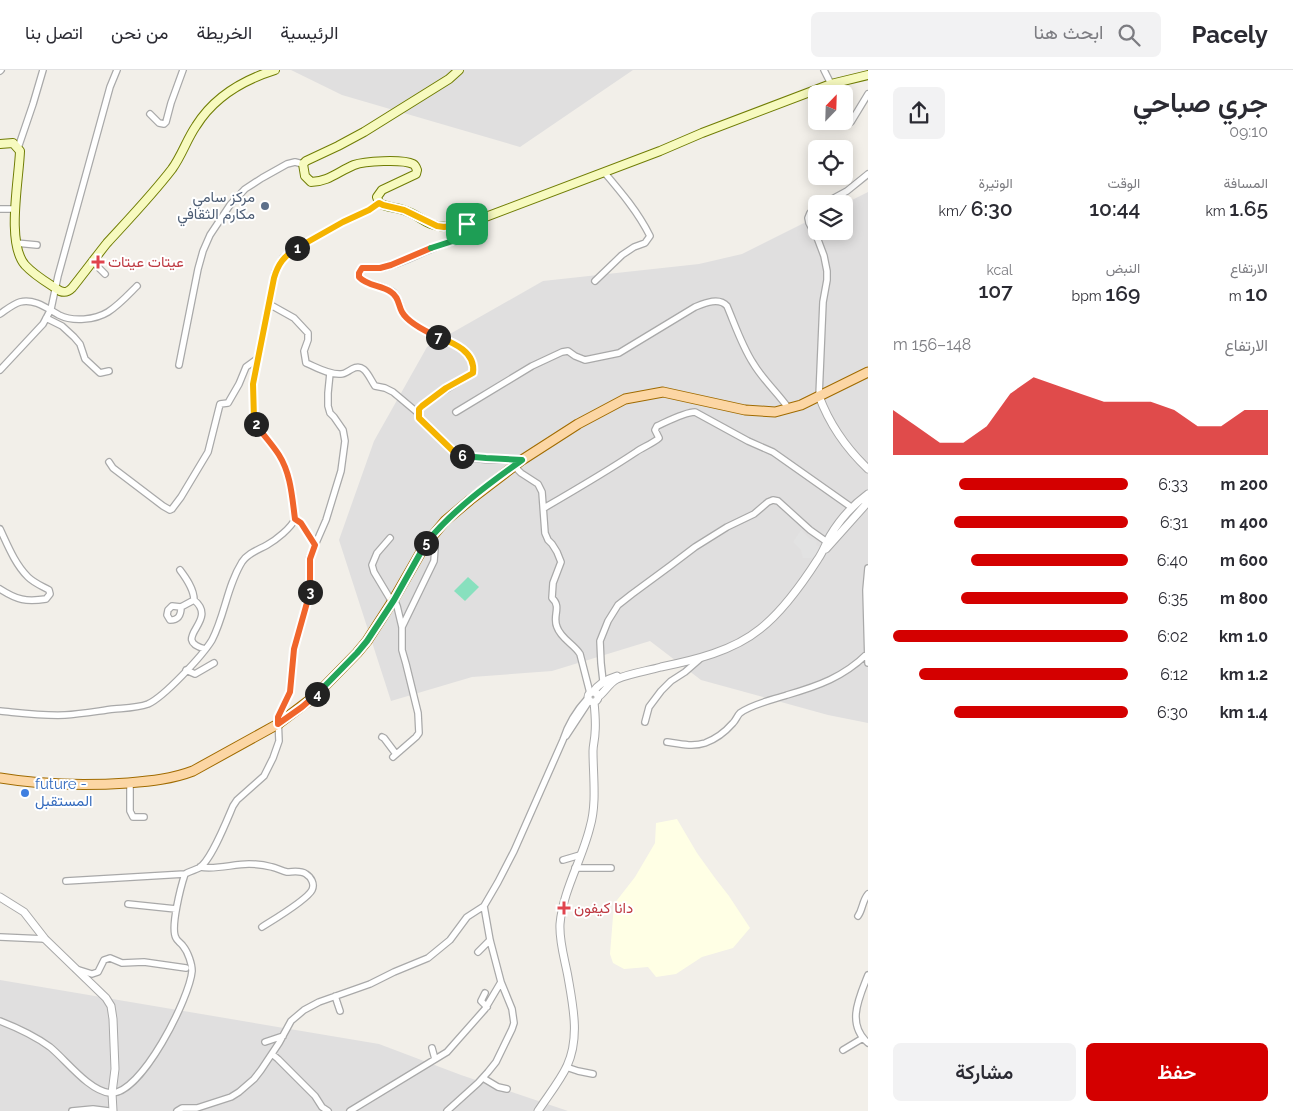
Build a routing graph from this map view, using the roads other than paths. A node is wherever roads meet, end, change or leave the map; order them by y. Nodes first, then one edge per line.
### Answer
1 (43, 70) edge
2 (116, 70) edge
3 (182, 70) edge
4 (275, 70) edge
5 (459, 70) edge
6 (824, 70) edge
7 (868, 75) edge
8 (831, 84) junction
9 (868, 94) edge
10 (150, 114) dead end
11 (853, 119) edge
12 (0, 144) edge
13 (18, 148) junction
14 (303, 164) junction
15 (604, 172) junction
16 (868, 174) edge
17 (840, 195) edge
18 (379, 203) junction
19 (0, 208) edge
20 (16, 209) junction
21 (467, 224) junction
22 (818, 240) edge
23 (16, 243) junction
24 (37, 245) dead end
25 (93, 261) junction
26 (105, 274) dead end
27 (595, 281) dead end
28 (137, 286) dead end
29 (55, 287) junction
30 (269, 304) junction
31 (51, 309) junction
32 (0, 314) edge
33 (46, 318) junction
34 (257, 359) junction
35 (179, 364) dead end
36 (0, 370) edge
37 (109, 371) dead end
38 (868, 372) edge
39 (330, 373) junction
40 (819, 396) junction
41 (789, 409) junction
42 (456, 412) dead end
43 (418, 413) junction
44 (109, 462) dead end
45 (518, 463) junction
46 (868, 469) edge
47 (868, 494) edge
48 (868, 502) edge
49 (851, 507) junction
50 (544, 508) junction
51 (295, 519) junction
52 (0, 529) edge
53 (432, 537) junction
54 (390, 538) dead end
55 (827, 542) junction
56 (315, 545) junction
57 (822, 552) junction
58 (868, 568) edge
59 (180, 570) dead end
60 (0, 589) edge
61 (194, 600) junction
62 (393, 601) junction
63 (181, 607) dead end
64 (402, 627) junction
65 (205, 649) junction
66 (868, 654) edge
67 (702, 656) junction
68 (214, 663) dead end
69 (868, 663) edge
70 (186, 670) junction
71 (646, 670) junction
72 (603, 681) junction
73 (592, 698) junction
74 (0, 711) edge
75 (645, 722) dead end
76 (278, 724) junction
77 (382, 737) dead end
78 (667, 742) dead end
79 (0, 778) edge
80 (130, 782) junction
81 (144, 817) dead end
82 (580, 855) junction
83 (563, 860) dead end
84 (200, 868) junction
85 (575, 868) junction
86 (612, 868) dead end
87 (185, 874) junction
88 (66, 881) dead end
89 (868, 894) edge
90 (0, 897) edge
91 (128, 904) dead end
92 (484, 906) junction
93 (176, 909) junction
94 (858, 916) dead end
95 (262, 927) dead end
96 (0, 937) edge
97 (45, 939) junction
98 (490, 940) junction
99 (478, 952) dead end
100 (186, 968) dead end
101 (76, 969) junction
102 (868, 975) edge
103 (500, 982) junction
104 (485, 993) dead end
105 (335, 996) junction
106 (487, 1006) junction
107 (340, 1011) dead end
108 (0, 1020) edge
109 (283, 1036) junction
110 (863, 1038) junction
111 (265, 1042) dead end
112 (868, 1043) edge
113 (432, 1048) dead end
114 (843, 1050) dead end
115 (272, 1054) junction
116 (434, 1059) junction
117 (566, 1067) junction
118 (593, 1074) dead end
119 (483, 1078) junction
120 (507, 1089) dead end
121 (112, 1093) junction
122 (72, 1111) edge
123 (111, 1111) edge
124 (177, 1111) edge
125 (328, 1111) edge
126 (350, 1111) edge
127 (447, 1111) edge
128 (538, 1111) edge

1 - 13 street
2 - 29 street
3 - 10 street
4 - 25 main road
5 - 14 main road
6 - 8 street
7 - 8 main road
8 - 15 main road
9 - 11 street
12 - 13 main road
13 - 20 main road
14 - 18 main road
14 - 35 street
15 - 21 main road
15 - 27 street
16 - 17 street
18 - 21 main road
18 - 30 street
19 - 20 street
20 - 23 main road
21 - 43 street
22 - 40 street
23 - 24 street
23 - 29 main road
25 - 26 street
25 - 29 main road
28 - 31 street
29 - 31 street
30 - 34 street
30 - 39 street
31 - 32 street
31 - 33 street
33 - 36 street
33 - 37 street
34 - 44 street
34 - 51 street
38 - 40 main road
39 - 43 street
39 - 56 street
40 - 41 main road
40 - 46 street
41 - 42 street
41 - 45 main road
43 - 45 street
45 - 50 street
45 - 53 main road
47 - 49 street
48 - 57 street
49 - 50 street
49 - 55 street
50 - 73 street
51 - 56 street
51 - 65 street
52 - 60 street
53 - 62 main road
53 - 64 street
54 - 62 street
55 - 57 street
55 - 72 street
56 - 76 street
57 - 67 street
58 - 66 street
59 - 61 street
61 - 63 street
61 - 65 street
62 - 64 street
62 - 76 main road
64 - 77 street
65 - 70 street
66 - 69 street
66 - 78 street
67 - 71 street
67 - 75 street
68 - 70 street
70 - 74 street
71 - 72 street
71 - 73 street
72 - 73 street
73 - 82 street
73 - 92 street
76 - 80 main road
76 - 84 street
79 - 80 main road
80 - 81 street
82 - 83 street
82 - 85 street
84 - 87 street
84 - 95 street
85 - 86 street
85 - 117 street
87 - 88 street
87 - 93 street
89 - 94 street
90 - 97 street
91 - 93 street
92 - 98 street
92 - 105 street
93 - 121 street
96 - 97 street
97 - 101 street
98 - 99 street
98 - 103 street
100 - 101 street
101 - 121 street
102 - 110 street
103 - 106 street
103 - 119 street
104 - 106 street
105 - 107 street
105 - 109 street
106 - 116 street
108 - 121 street
109 - 111 street
109 - 115 street
110 - 112 street
110 - 114 street
113 - 116 street
115 - 124 street
115 - 125 street
116 - 126 street
117 - 118 street
117 - 128 street
119 - 120 street
119 - 127 street
121 - 123 street
122 - 123 street

